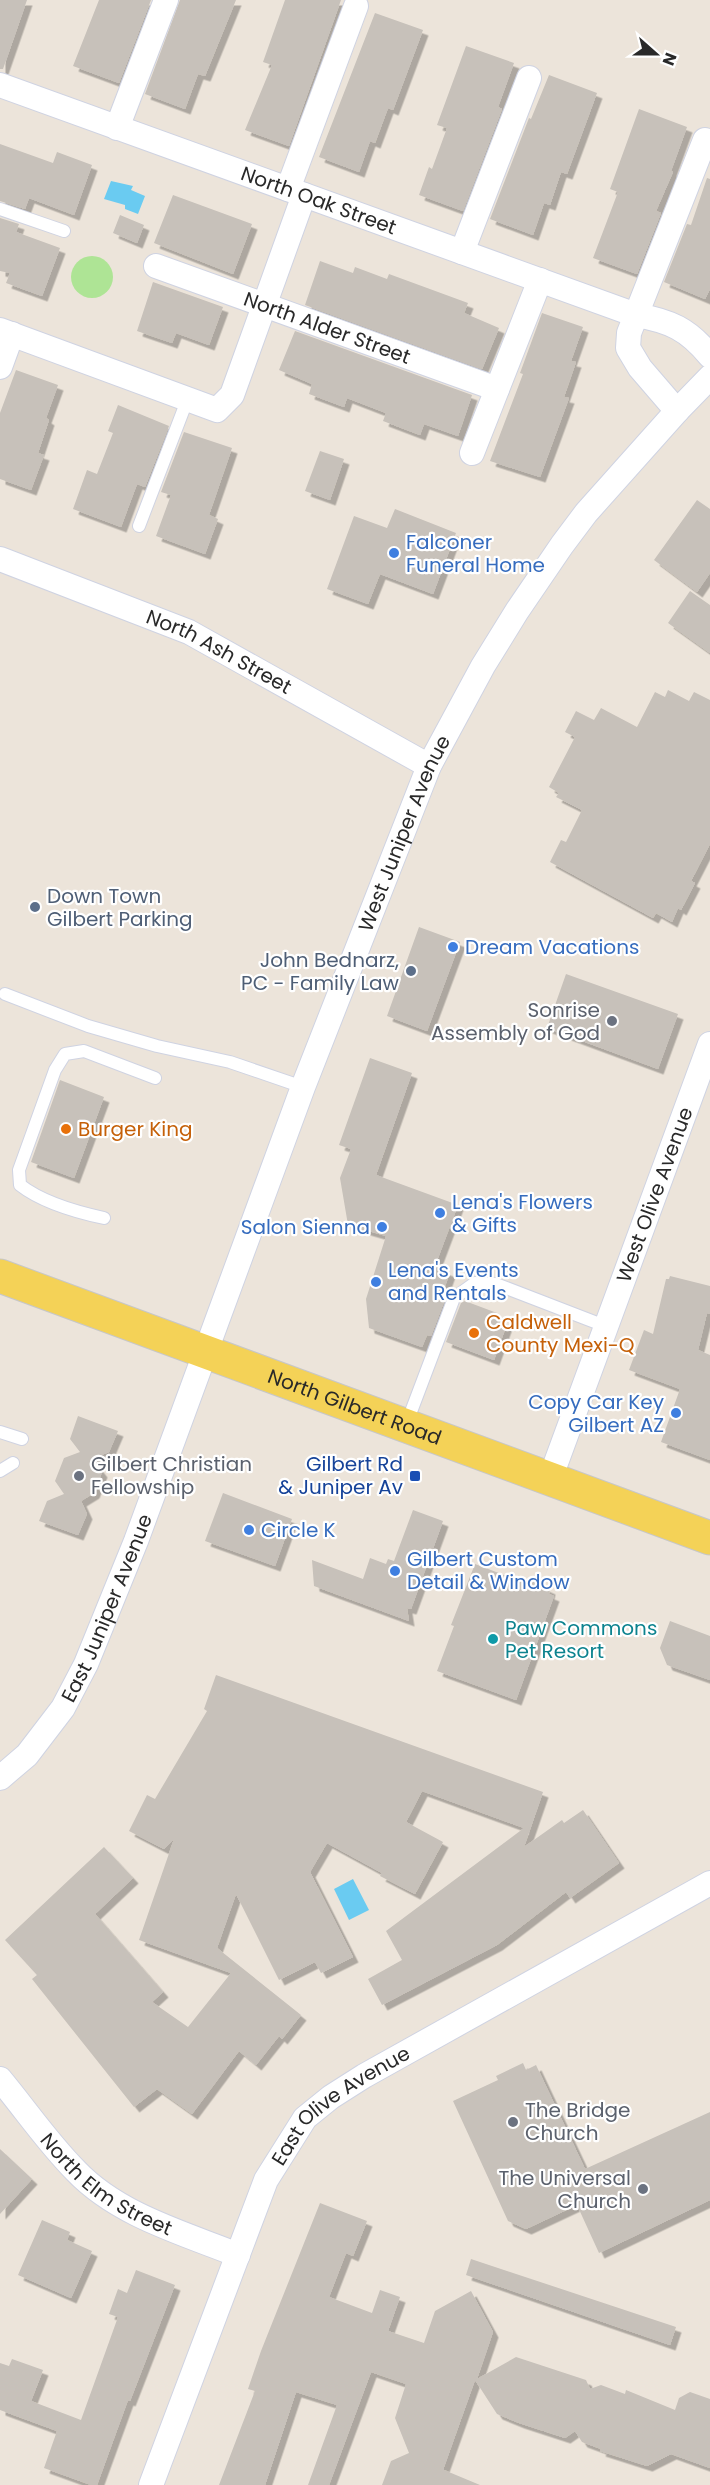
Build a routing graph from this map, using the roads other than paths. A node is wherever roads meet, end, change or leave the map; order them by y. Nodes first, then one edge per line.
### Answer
1 (165, 0) edge
2 (356, 6) dead end
3 (529, 78) dead end
4 (0, 85) edge
5 (117, 128) junction
6 (705, 140) dead end
7 (296, 192) junction
8 (0, 209) edge
9 (64, 231) dead end
10 (462, 252) junction
11 (156, 266) dead end
12 (540, 280) junction
13 (265, 305) junction
14 (636, 315) junction
15 (6, 332) edge
16 (710, 356) edge
17 (0, 367) edge
18 (710, 377) edge
19 (497, 389) junction
20 (188, 398) junction
21 (677, 411) junction
22 (472, 453) dead end
23 (139, 526) dead end
24 (0, 559) edge
25 (429, 766) junction
26 (5, 994) dead end
27 (710, 1044) edge
28 (155, 1078) dead end
29 (303, 1087) junction
30 (104, 1218) dead end
31 (0, 1276) edge
32 (605, 1326) junction
33 (206, 1351) junction
34 (406, 1426) junction
35 (0, 1432) edge
36 (22, 1439) dead end
37 (13, 1463) dead end
38 (0, 1471) edge
39 (550, 1479) junction
40 (710, 1538) edge
41 (0, 1778) edge
42 (710, 1883) edge
43 (0, 2079) edge
44 (238, 2255) junction
45 (151, 2485) edge

1 - 5 street
2 - 7 street
3 - 10 street
4 - 5 street, North Oak Street
5 - 7 street, North Oak Street
6 - 14 street
7 - 10 street, North Oak Street
7 - 13 street
8 - 9 lane
10 - 12 street, North Oak Street
11 - 13 street, North Alder Street
12 - 14 street, North Oak Street
12 - 19 street
13 - 19 street, North Alder Street
13 - 20 street
14 - 16 street, North Oak Street
14 - 21 street
15 - 17 street
15 - 20 street
18 - 21 street, West Juniper Avenue
19 - 22 street
20 - 23 lane
21 - 25 street, West Juniper Avenue
24 - 25 street, North Ash Street
25 - 29 street, West Juniper Avenue
26 - 29 lane
27 - 32 street, West Olive Avenue
28 - 30 lane
29 - 33 street, West Juniper Avenue
31 - 33 main road, North Gilbert Road
32 - 34 lane
32 - 39 street, West Olive Avenue
33 - 34 main road, North Gilbert Road
33 - 41 street, East Juniper Avenue
34 - 39 main road, North Gilbert Road
35 - 36 lane
37 - 38 lane
39 - 40 main road, North Gilbert Road
42 - 44 street, East Olive Avenue
43 - 44 street, North Elm Street
44 - 45 street, East Olive Avenue

